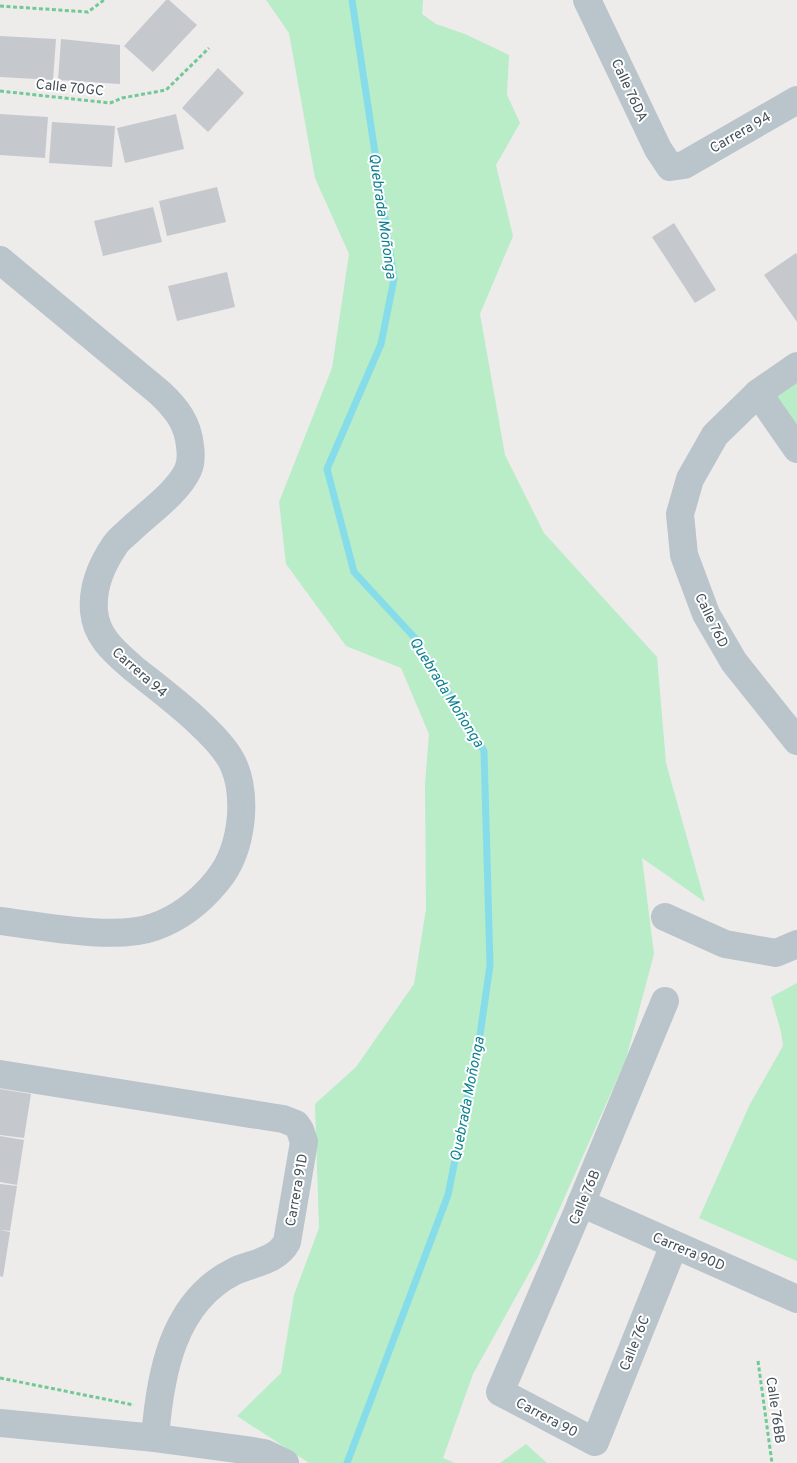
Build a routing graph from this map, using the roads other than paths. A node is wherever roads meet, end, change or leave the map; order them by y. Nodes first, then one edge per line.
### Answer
1 (587, 0) edge
2 (797, 100) edge
3 (684, 164) joint
4 (0, 260) edge
5 (797, 366) edge
6 (758, 393) junction
7 (797, 449) edge
8 (797, 741) edge
9 (665, 917) dead end
10 (0, 921) edge
11 (797, 944) edge
12 (665, 1001) dead end
13 (0, 1074) edge
14 (581, 1203) junction
15 (674, 1245) junction
16 (797, 1299) edge
17 (500, 1392) joint
18 (0, 1423) edge
19 (155, 1438) junction
20 (595, 1442) joint
21 (280, 1460) edge

1 - 3 street, Calle 76DA
2 - 3 street, Carrera 94
4 - 10 street, Carrera 94
5 - 6 street, Calle 76D
6 - 7 street
6 - 8 street, Calle 76D
9 - 11 street
12 - 14 street, Calle 76B
13 - 19 street, Carrera 91D
14 - 15 street, Carrera 90D
14 - 17 street, Calle 76B
15 - 16 street, Carrera 90D
15 - 20 street, Calle 76C
17 - 20 street, Carrera 90
18 - 19 street
19 - 21 street

